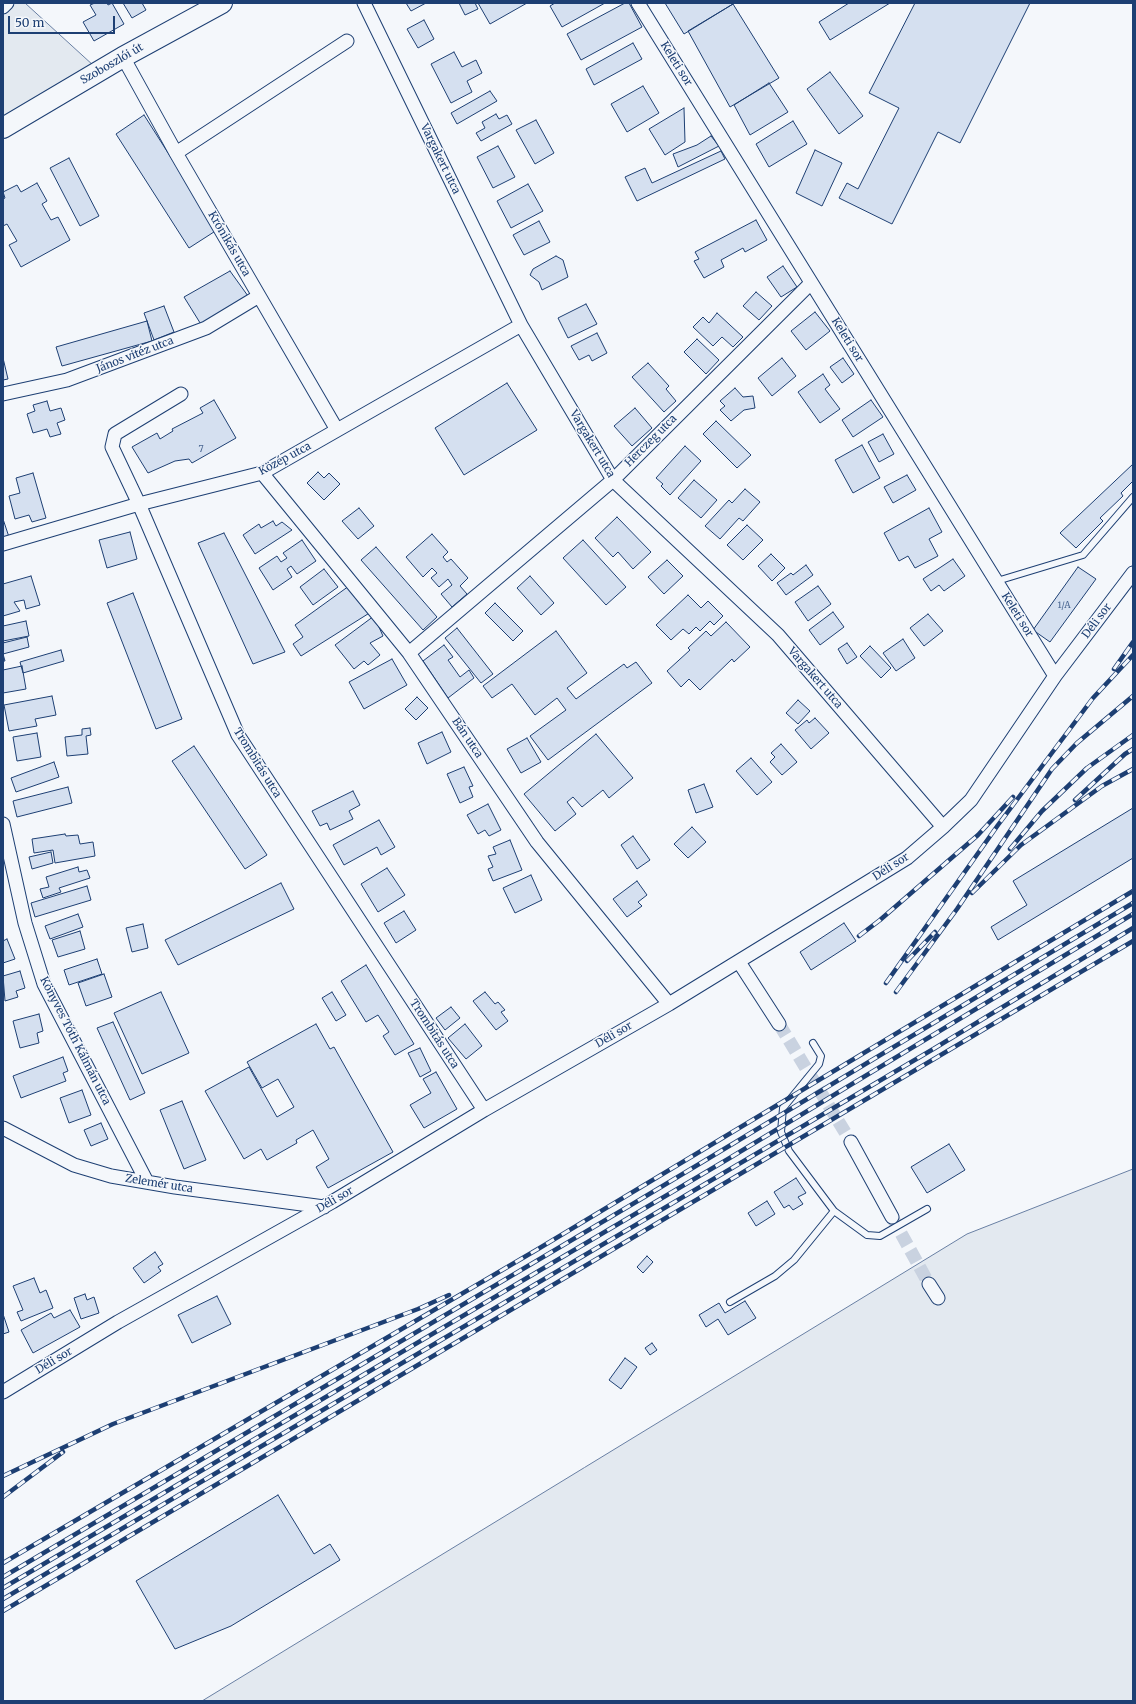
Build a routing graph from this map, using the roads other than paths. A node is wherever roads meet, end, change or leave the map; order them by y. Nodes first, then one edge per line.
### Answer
1 (7, 3) edge
2 (222, 3) edge
3 (364, 3) edge
4 (638, 3) edge
5 (3, 7) edge
6 (346, 41) dead end
7 (123, 57) junction
8 (3, 128) edge
9 (176, 153) junction
10 (812, 283) junction
11 (259, 296) junction
12 (521, 325) junction
13 (3, 394) edge
14 (181, 394) dead end
15 (337, 430) junction
16 (262, 473) junction
17 (613, 480) junction
18 (1133, 497) edge
19 (139, 504) junction
20 (3, 544) edge
21 (1133, 573) edge
22 (997, 581) junction
23 (409, 653) junction
24 (1056, 676) junction
25 (3, 824) edge
26 (943, 827) junction
27 (739, 962) junction
28 (669, 1004) junction
29 (779, 1024) tunnel mouth
30 (813, 1043) dead end
31 (484, 1110) junction
32 (3, 1128) edge
33 (851, 1142) tunnel mouth
34 (147, 1182) junction
35 (324, 1207) junction
36 (927, 1209) dead end
37 (834, 1211) junction
38 (892, 1217) tunnel mouth
39 (929, 1284) tunnel mouth
40 (938, 1298) dead end
41 (730, 1302) dead end
42 (3, 1392) edge

1 - 5 street
2 - 7 main road, Szoboszlói út
3 - 12 street, Vargakert utca
4 - 10 street, Keleti sor
6 - 9 street
7 - 8 main road, Szoboszlói út
7 - 9 street, Krónikás utca
9 - 11 street, Krónikás utca
10 - 17 street, Herczeg utca
10 - 22 street, Keleti sor
11 - 13 street, János vitéz utca
11 - 15 street, Krónikás utca
12 - 15 street, Közép utca
12 - 17 street, Vargakert utca
14 - 19 street, Trombitás utca
15 - 16 street, Közép utca
16 - 19 street, Közép utca
16 - 23 street, Bán utca
17 - 23 street, Herczeg utca
17 - 26 street, Vargakert utca
18 - 22 lane
19 - 20 street, Közép utca
19 - 31 street, Trombitás utca
21 - 24 street, Déli sor
22 - 24 street, Keleti sor
23 - 28 street, Bán utca
24 - 26 street, Déli sor
25 - 34 street, Könyves Tóth Kálmán utca
26 - 27 street, Déli sor
27 - 28 street, Déli sor
27 - 29 street
28 - 31 street, Déli sor
30 - 37 lane
31 - 35 street, Déli sor
32 - 34 street, Zelemér utca
33 - 38 street
34 - 35 street, Zelemér utca
35 - 42 street, Déli sor
36 - 37 lane
37 - 41 lane
39 - 40 street

